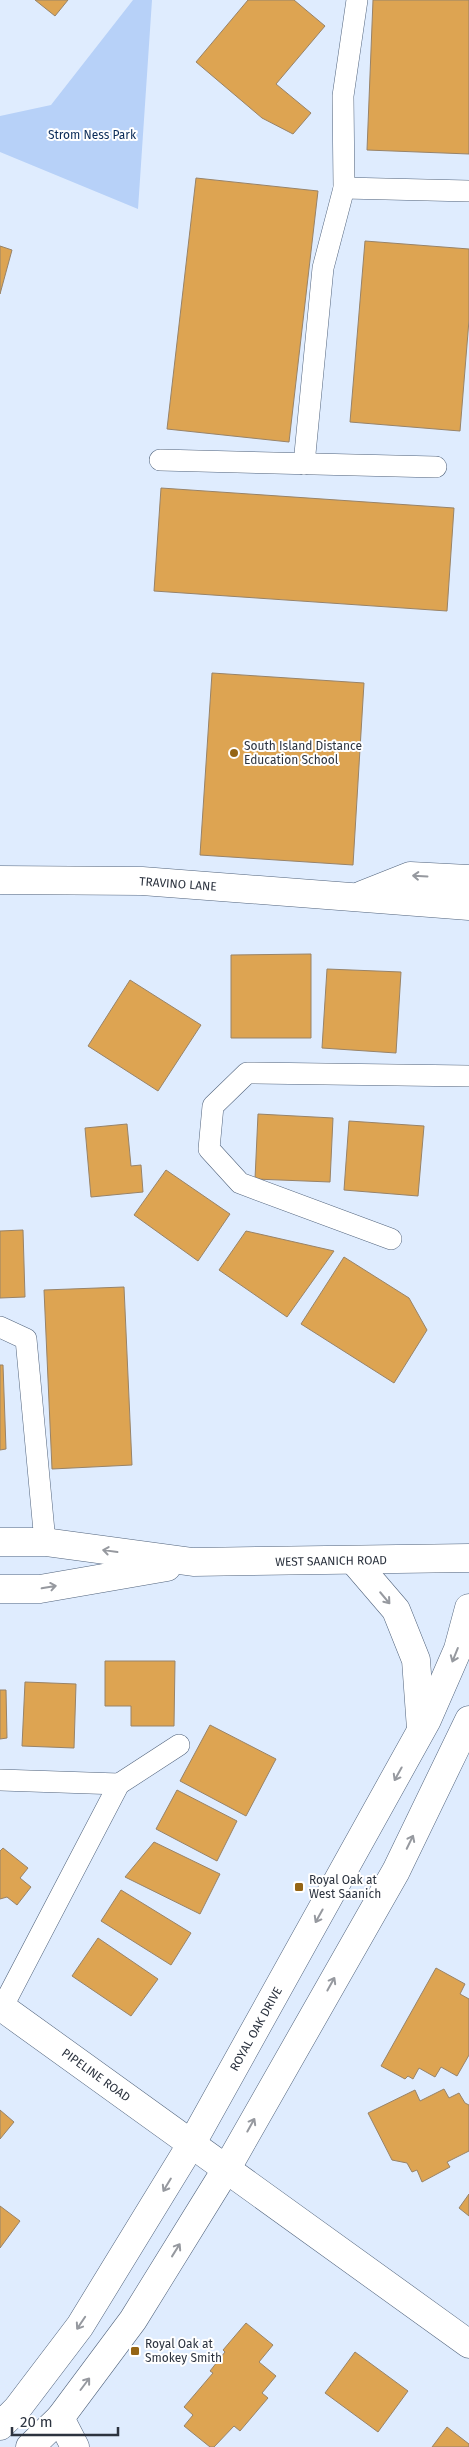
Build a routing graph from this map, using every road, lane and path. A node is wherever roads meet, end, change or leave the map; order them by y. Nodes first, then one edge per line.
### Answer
1 (357, 0) edge
2 (344, 188) junction
3 (469, 191) edge
4 (160, 460) dead end
5 (304, 464) junction
6 (436, 467) dead end
7 (469, 879) edge
8 (0, 880) edge
9 (356, 897) junction
10 (469, 906) edge
11 (469, 1076) edge
12 (391, 1239) dead end
13 (0, 1327) edge
14 (0, 1542) edge
15 (45, 1542) junction
16 (469, 1558) edge
17 (354, 1560) junction
18 (193, 1562) junction
19 (0, 1589) edge
20 (469, 1608) edge
21 (469, 1720) edge
22 (422, 1731) junction
23 (179, 1745) dead end
24 (0, 1780) edge
25 (119, 1784) junction
26 (1, 2007) edge
27 (192, 2143) junction
28 (227, 2168) junction
29 (469, 2344) edge
30 (60, 2418) junction
31 (0, 2426) edge
32 (30, 2447) edge
33 (75, 2447) edge

1 - 2 lane
2 - 3 lane
2 - 5 lane
4 - 5 lane
5 - 6 lane
7 -> 9 main road, TRAVINO LANE
8 - 9 main road, TRAVINO LANE
9 - 10 main road, TRAVINO LANE
11 - 12 lane
13 - 15 lane
14 - 15 main road, WEST SAANICH ROAD
18 -> 15 main road, WEST SAANICH ROAD
16 - 17 main road, WEST SAANICH ROAD
17 - 18 main road, WEST SAANICH ROAD
17 -> 22 main road
19 -> 18 main road, WEST SAANICH ROAD
20 -> 22 main road, ROYAL OAK DRIVE
28 -> 21 main road
22 -> 27 main road, ROYAL OAK DRIVE
23 - 25 lane
24 - 25 lane
25 - 26 lane
26 - 27 main road, PIPELINE ROAD
27 - 28 main road, PIPELINE ROAD
27 -> 31 main road, ROYAL OAK DRIVE
28 - 29 main road, PIPELINE ROAD
30 -> 28 main road
30 - 32 main road
30 - 33 main road

